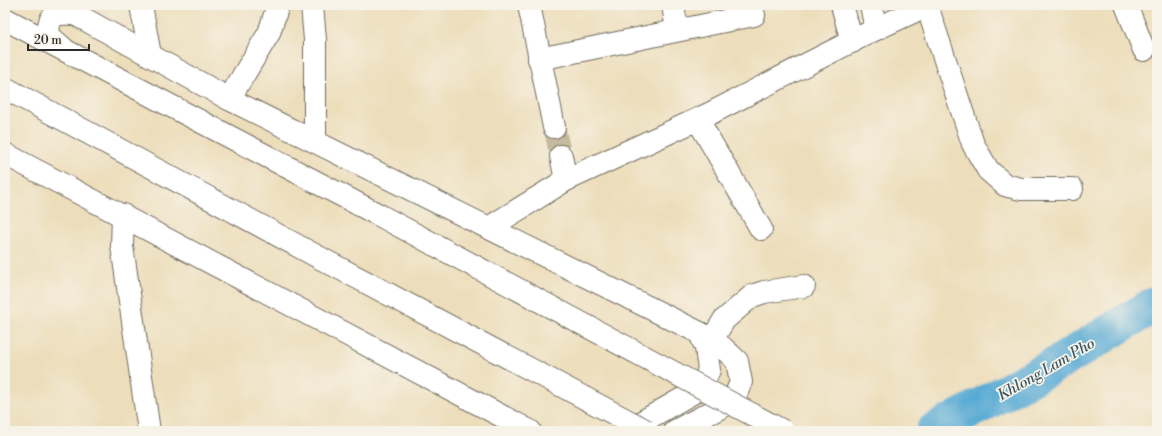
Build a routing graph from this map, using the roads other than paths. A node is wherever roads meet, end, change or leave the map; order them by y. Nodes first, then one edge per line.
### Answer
1 (142, 5) edge
2 (278, 5) edge
3 (312, 5) edge
4 (529, 5) edge
5 (673, 5) edge
6 (842, 5) edge
7 (871, 5) edge
8 (927, 5) edge
9 (1126, 5) edge
10 (68, 9) edge
11 (754, 15) dead end
12 (5, 19) edge
13 (876, 29) junction
14 (677, 30) junction
15 (852, 42) junction
16 (1144, 50) dead end
17 (69, 53) junction
18 (150, 55) junction
19 (539, 59) junction
20 (6, 89) edge
21 (229, 99) junction
22 (698, 120) junction
23 (554, 127) tunnel mouth
24 (314, 141) junction
25 (5, 154) edge
26 (562, 156) tunnel mouth
27 (566, 180) junction
28 (1072, 189) dead end
29 (123, 215) junction
30 (490, 228) junction
31 (761, 230) dead end
32 (804, 286) dead end
33 (706, 337) junction
34 (149, 431) edge
35 (530, 431) edge
36 (626, 431) edge
37 (647, 431) edge
38 (674, 431) edge
39 (783, 431) edge

1 - 18 main road
2 - 21 main road
3 - 24 main road
4 - 19 main road
5 - 14 main road
6 - 15 main road
7 - 13 main road
8 - 13 main road
8 - 28 main road
9 - 16 main road
10 - 17 main road
10 - 18 main road
11 - 14 main road
12 - 17 main road
13 - 15 main road
14 - 19 main road
15 - 22 main road
17 - 39 main road, bridge
18 - 21 main road
19 - 23 main road
20 - 37 main road, bridge
21 - 24 main road
22 - 27 main road
22 - 31 main road
24 - 30 main road
25 - 29 main road
26 - 27 main road
27 - 30 main road
29 - 34 main road
29 - 35 main road
30 - 33 main road
32 - 33 main road
33 - 36 main road
33 - 38 main road

